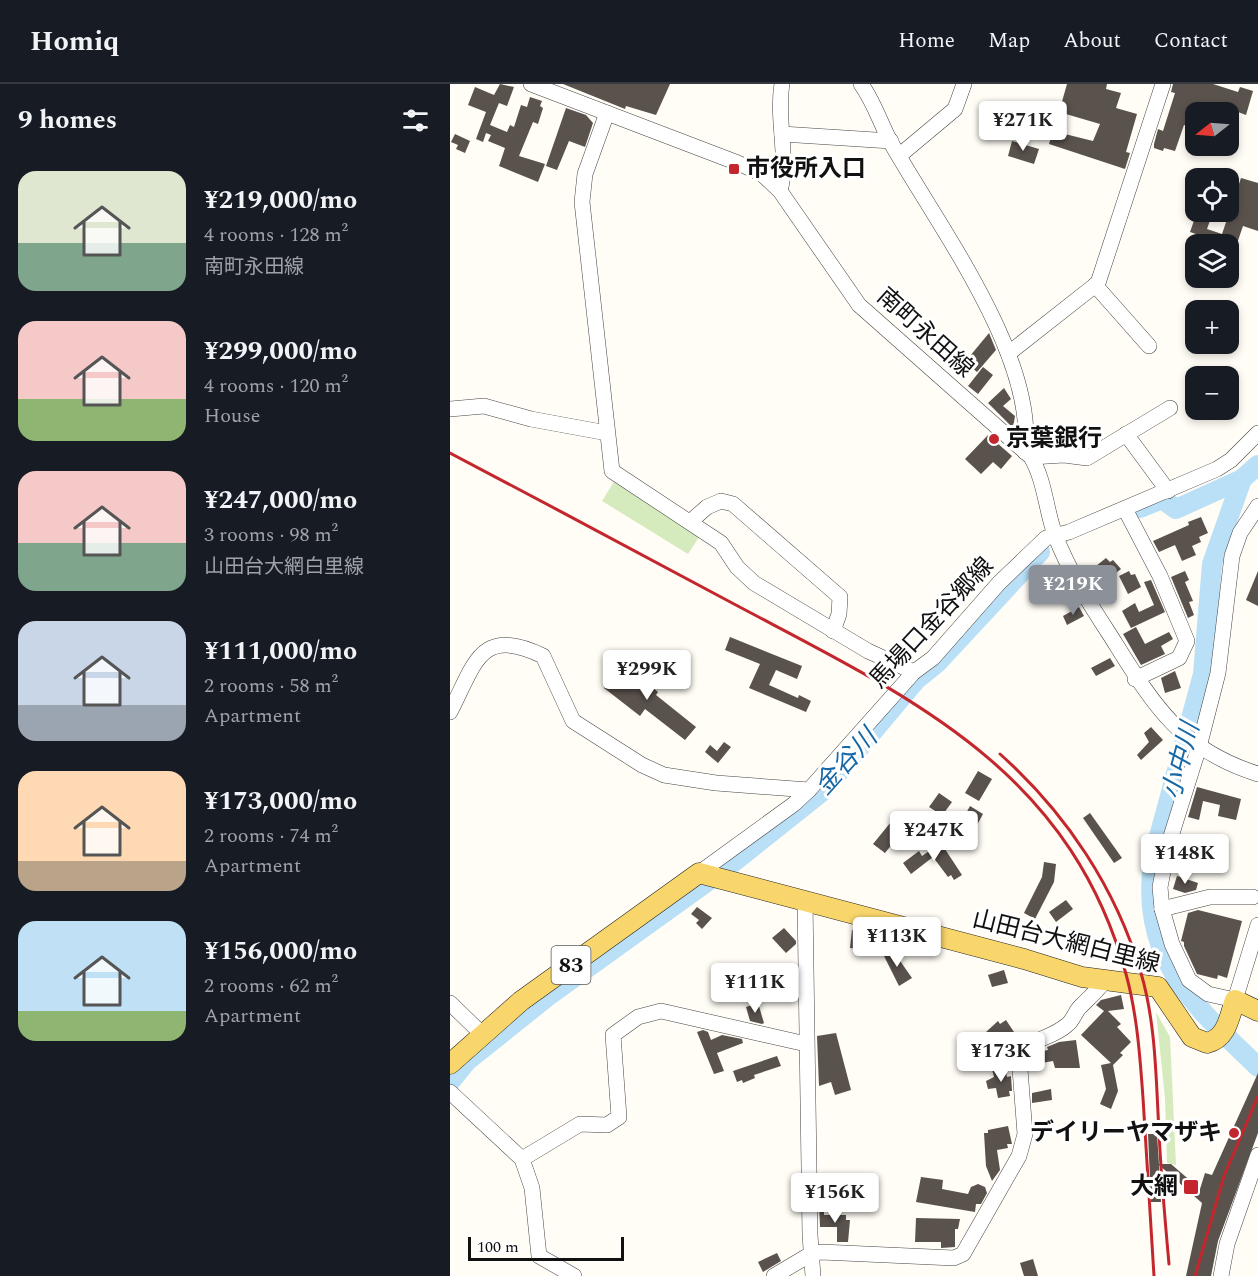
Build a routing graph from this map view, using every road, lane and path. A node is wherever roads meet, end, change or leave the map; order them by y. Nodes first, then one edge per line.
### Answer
1 (531, 84) edge
2 (782, 84) edge
3 (861, 84) edge
4 (964, 84) edge
5 (1162, 84) edge
6 (607, 113) junction
7 (782, 134) junction
8 (891, 141) junction
9 (900, 155) junction
10 (780, 191) junction
11 (1095, 285) junction
12 (1149, 346) dead end
13 (1008, 353) junction
14 (450, 408) edge
15 (1170, 408) dead end
16 (607, 433) junction
17 (1258, 433) edge
18 (1126, 434) junction
19 (1028, 454) junction
20 (1168, 491) junction
21 (1258, 506) edge
22 (1129, 516) junction
23 (690, 522) junction
24 (1055, 535) junction
25 (833, 631) junction
26 (914, 672) junction
27 (1135, 679) junction
28 (450, 712) edge
29 (1191, 740) junction
30 (1258, 774) edge
31 (809, 790) junction
32 (699, 873) junction
33 (1253, 897) dead end
34 (805, 900) junction
35 (1162, 909) junction
36 (1258, 925) edge
37 (1104, 982) junction
38 (1235, 1000) junction
39 (450, 1003) edge
40 (1258, 1011) edge
41 (482, 1034) junction
42 (806, 1044) junction
43 (450, 1064) edge
44 (450, 1092) edge
45 (1258, 1155) edge
46 (522, 1159) junction
47 (811, 1254) junction
48 (574, 1276) edge
49 (774, 1276) edge
50 (813, 1276) edge
51 (1221, 1276) edge

1 - 6 street, 南町永田線
2 - 7 street
3 - 8 street
4 - 9 street
5 - 11 street
6 - 10 street, 南町永田線
6 - 16 street
7 - 8 street
7 - 10 street
8 - 9 street
9 - 13 street
10 - 19 street, 南町永田線
11 - 12 street
11 - 13 street
13 - 19 street
14 - 16 street
15 - 18 street
16 - 23 street
17 - 20 street, 馬場口金谷郷線
18 - 19 street
18 - 20 street
19 - 24 street, 南町永田線
20 - 22 street, 馬場口金谷郷線
21 - 29 street
22 - 24 street, 馬場口金谷郷線
22 - 27 street
23 - 25 street
23 - 25 street
24 - 26 street, 馬場口金谷郷線
24 - 27 street, 南町永田線
25 - 26 street
26 - 31 street, 馬場口金谷郷線
27 - 29 street, 南町永田線
28 - 31 street
29 - 30 street, 南町永田線
29 - 35 street
31 - 32 street, 馬場口金谷郷線
32 - 34 main road, 山田台大網白里線
32 - 41 main road, 83
33 - 35 street
34 - 37 main road, 山田台大網白里線
34 - 42 street
35 - 38 street
36 - 38 street
37 - 38 main road, 山田台大網白里線
37 - 47 street
38 - 40 main road
39 - 41 street
41 - 43 main road, 83
42 - 46 street
42 - 47 street
44 - 46 street
45 - 51 street
46 - 48 street
47 - 49 street
47 - 50 street

